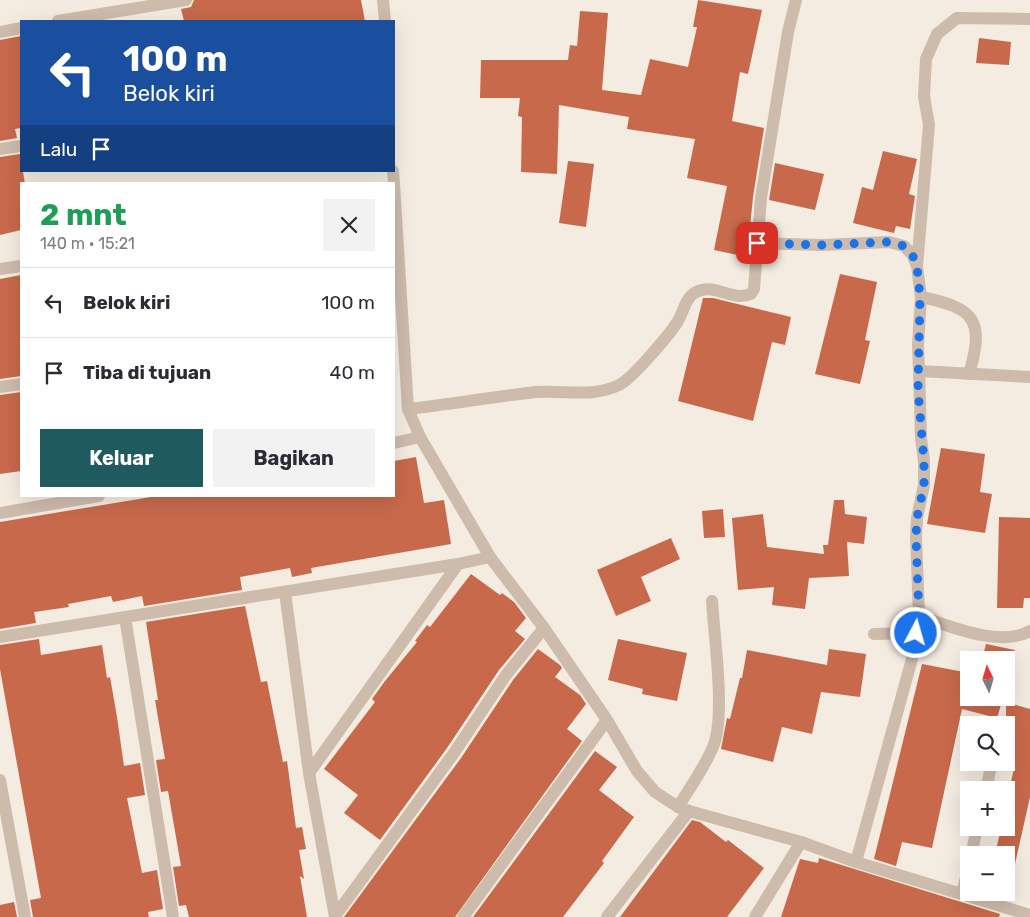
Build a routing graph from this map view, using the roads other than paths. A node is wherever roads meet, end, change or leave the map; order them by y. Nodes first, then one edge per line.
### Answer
1 (186, 0) edge
2 (383, 0) edge
3 (796, 0) edge
4 (1030, 19) edge
5 (64, 20) edge
6 (385, 20) edge
7 (20, 28) edge
8 (0, 32) edge
9 (20, 146) edge
10 (0, 149) edge
11 (395, 232) edge
12 (757, 243) junction
13 (20, 266) edge
14 (917, 266) junction
15 (0, 270) edge
16 (920, 297) junction
17 (398, 318) edge
18 (919, 371) junction
19 (969, 374) junction
20 (1030, 378) edge
21 (20, 384) edge
22 (0, 387) edge
23 (408, 409) junction
24 (420, 437) junction
25 (395, 443) edge
26 (93, 497) edge
27 (0, 513) edge
28 (490, 557) junction
29 (458, 564) junction
30 (285, 592) junction
31 (712, 601) dead end
32 (919, 616) junction
33 (125, 617) junction
34 (544, 628) junction
35 (1030, 632) edge
36 (916, 633) junction
37 (874, 634) dead end
38 (0, 636) edge
39 (607, 720) junction
40 (309, 773) junction
41 (0, 780) edge
42 (684, 809) junction
43 (801, 842) junction
44 (856, 862) junction
45 (960, 893) edge
46 (985, 901) edge
47 (1030, 915) edge
48 (25, 917) edge
49 (173, 917) edge
50 (335, 917) edge
51 (463, 917) edge
52 (607, 917) edge
53 (755, 917) edge

1 - 5 street
2 - 6 street
3 - 12 street
4 - 14 street
7 - 8 street
9 - 10 street
11 - 17 street
12 - 14 street
12 - 23 street
13 - 15 street
14 - 16 street
16 - 18 street
16 - 19 street
17 - 23 street
18 - 19 street
18 - 32 street
19 - 20 street
21 - 22 street
23 - 24 street
24 - 25 street
24 - 28 street
26 - 27 street
28 - 29 street
28 - 34 street
29 - 30 street
29 - 40 street
30 - 33 street
30 - 40 street
31 - 42 street
32 - 35 street
32 - 36 street
33 - 38 street
33 - 49 street
34 - 39 street
34 - 50 street
36 - 37 street
36 - 44 street
39 - 42 street
39 - 51 street
40 - 50 street
41 - 48 street
42 - 43 street
42 - 52 street
43 - 44 street
43 - 53 street
44 - 45 street
46 - 47 street

